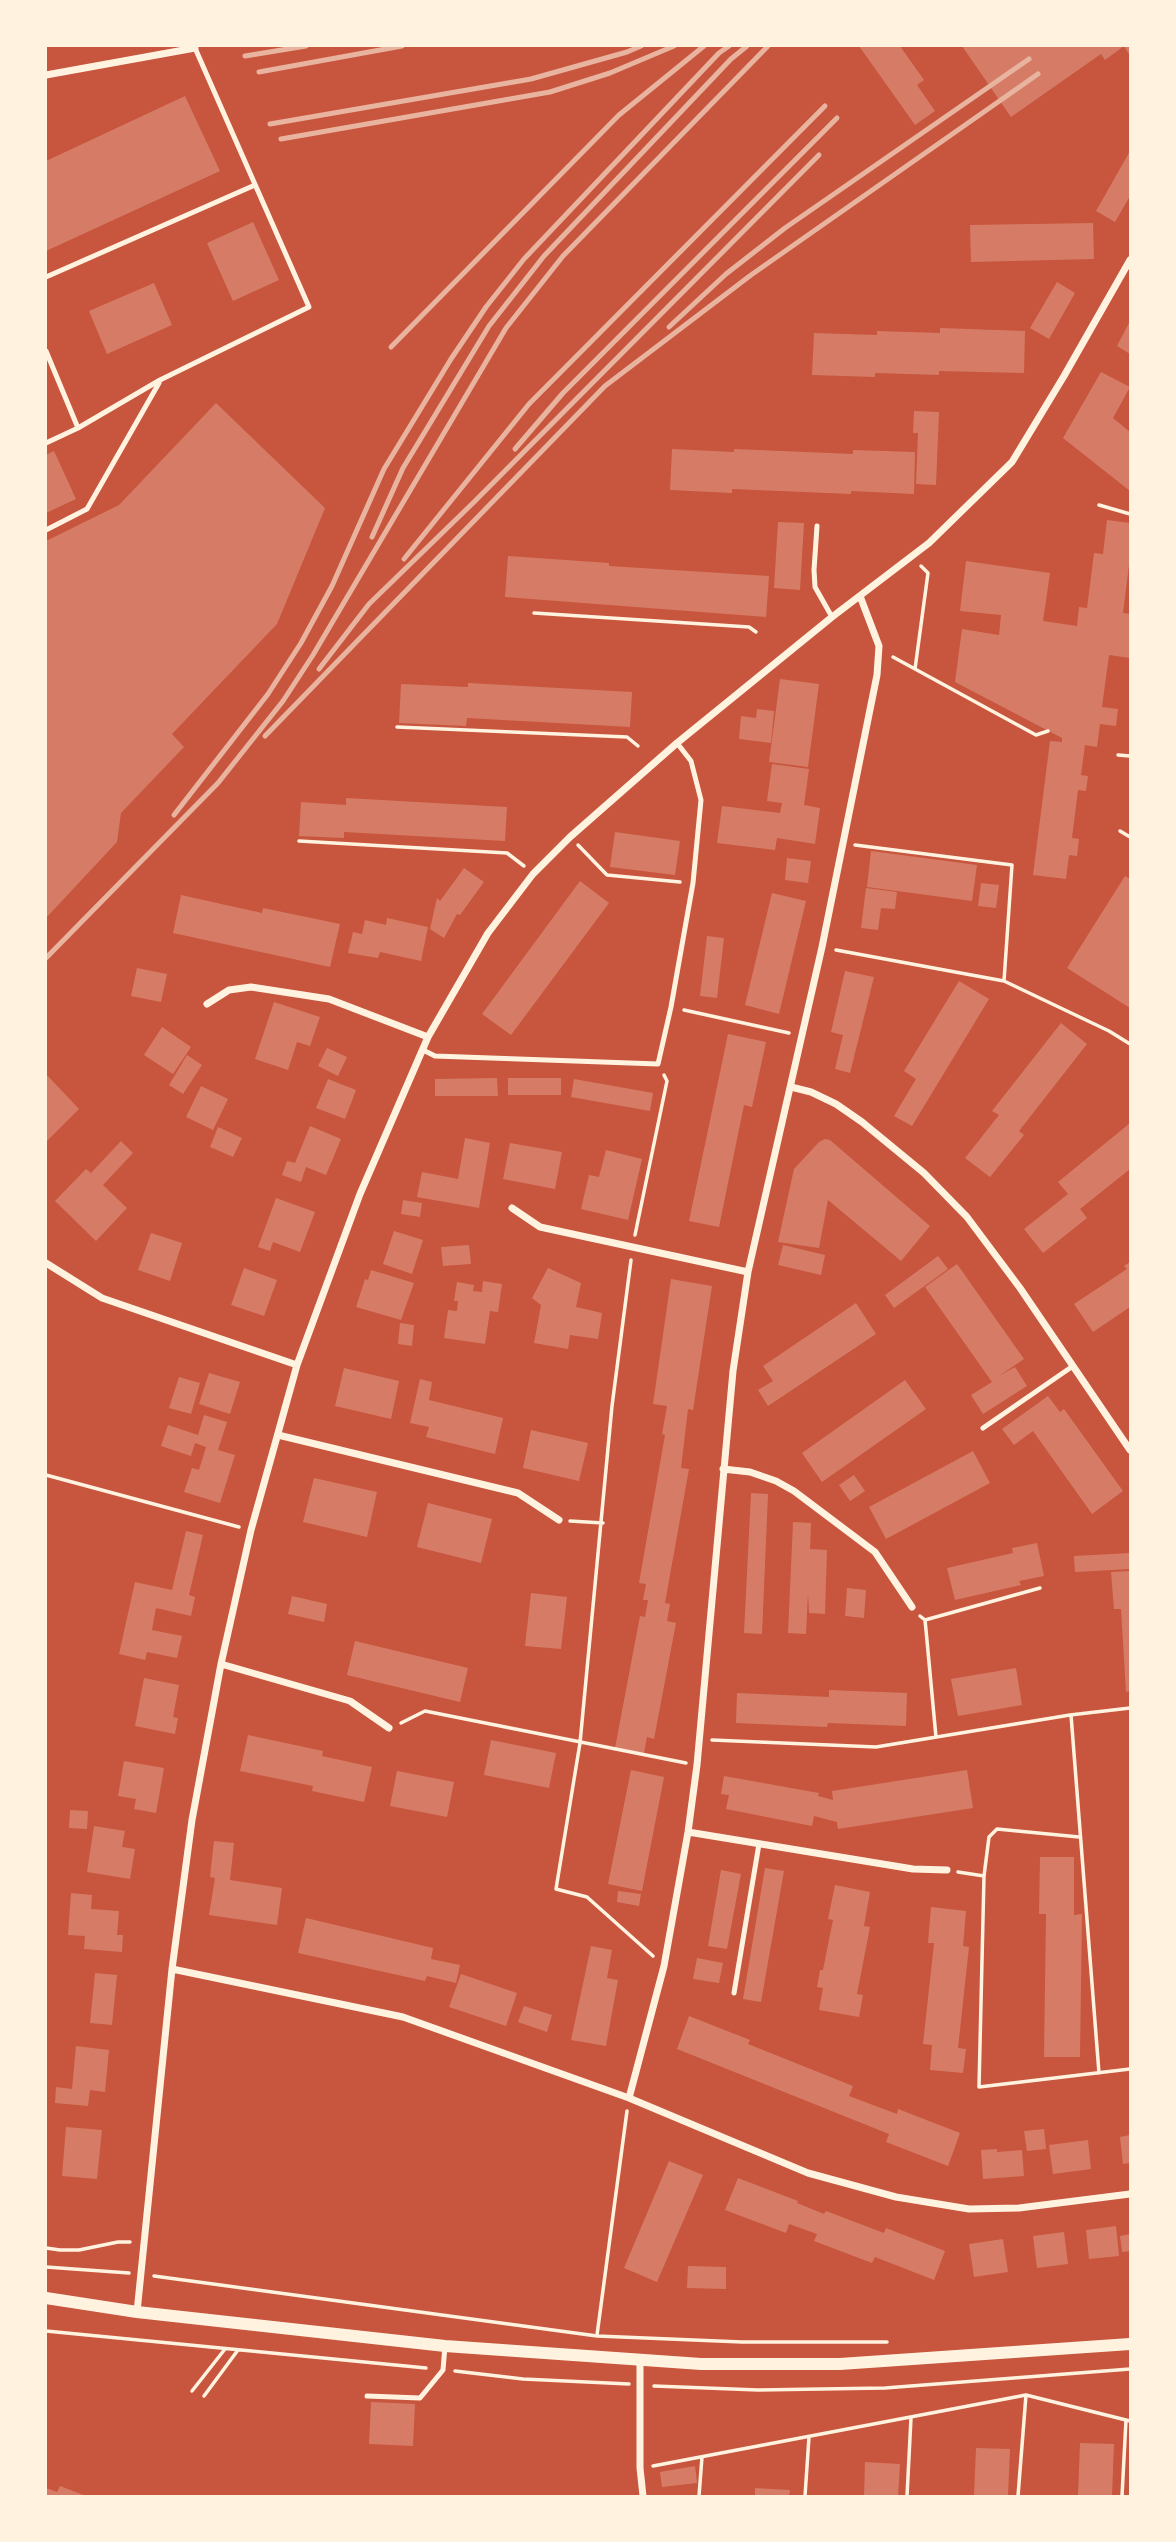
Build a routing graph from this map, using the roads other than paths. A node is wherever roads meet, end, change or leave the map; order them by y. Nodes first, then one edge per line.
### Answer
1 (195, 48) joint
2 (46, 75) edge
3 (255, 185) junction
4 (1130, 260) edge
5 (46, 277) edge
6 (46, 351) edge
7 (160, 380) junction
8 (78, 428) junction
9 (46, 443) edge
10 (817, 526) dead end
11 (46, 530) edge
12 (860, 596) junction
13 (832, 617) junction
14 (677, 743) junction
15 (207, 1004) dead end
16 (428, 1037) junction
17 (423, 1050) junction
18 (791, 1087) junction
19 (512, 1208) dead end
20 (46, 1263) edge
21 (748, 1272) junction
22 (297, 1365) junction
23 (1073, 1366) junction
24 (983, 1427) dead end
25 (278, 1435) junction
26 (1130, 1450) edge
27 (723, 1469) junction
28 (559, 1520) road end
29 (912, 1607) road end
30 (221, 1664) junction
31 (389, 1728) road end
32 (688, 1832) junction
33 (759, 1844) junction
34 (947, 1870) road end
35 (172, 1969) junction
36 (734, 1993) dead end
37 (629, 2098) junction
38 (1130, 2194) edge
39 (46, 2298) edge
40 (46, 2306) edge
41 (95, 2307) junction
42 (137, 2312) junction
43 (1130, 2344) edge
44 (445, 2346) junction
45 (640, 2361) junction
46 (367, 2396) dead end
47 (643, 2497) edge

1 - 2 street
1 - 3 lane
3 - 5 lane
3 - 7 lane
4 - 12 street
6 - 8 lane
7 - 8 lane
7 - 11 lane
8 - 9 lane
10 - 13 lane
12 - 13 street
12 - 18 street
13 - 14 street
14 - 16 street
14 - 17 lane
15 - 16 street
16 - 17 street
17 - 22 street
18 - 21 street
18 - 23 street
19 - 21 street
20 - 22 street
21 - 27 street
22 - 25 street
23 - 24 lane
23 - 26 street
25 - 28 street
25 - 30 street
27 - 29 street
27 - 32 street
30 - 31 street
30 - 35 street
32 - 33 street
32 - 37 street
33 - 34 street
33 - 36 lane
35 - 37 street
35 - 42 street
37 - 38 street
39 - 41 street
40 - 41 street
41 - 42 street
42 - 44 street
43 - 45 street
44 - 45 street
44 - 46 lane
45 - 47 street

